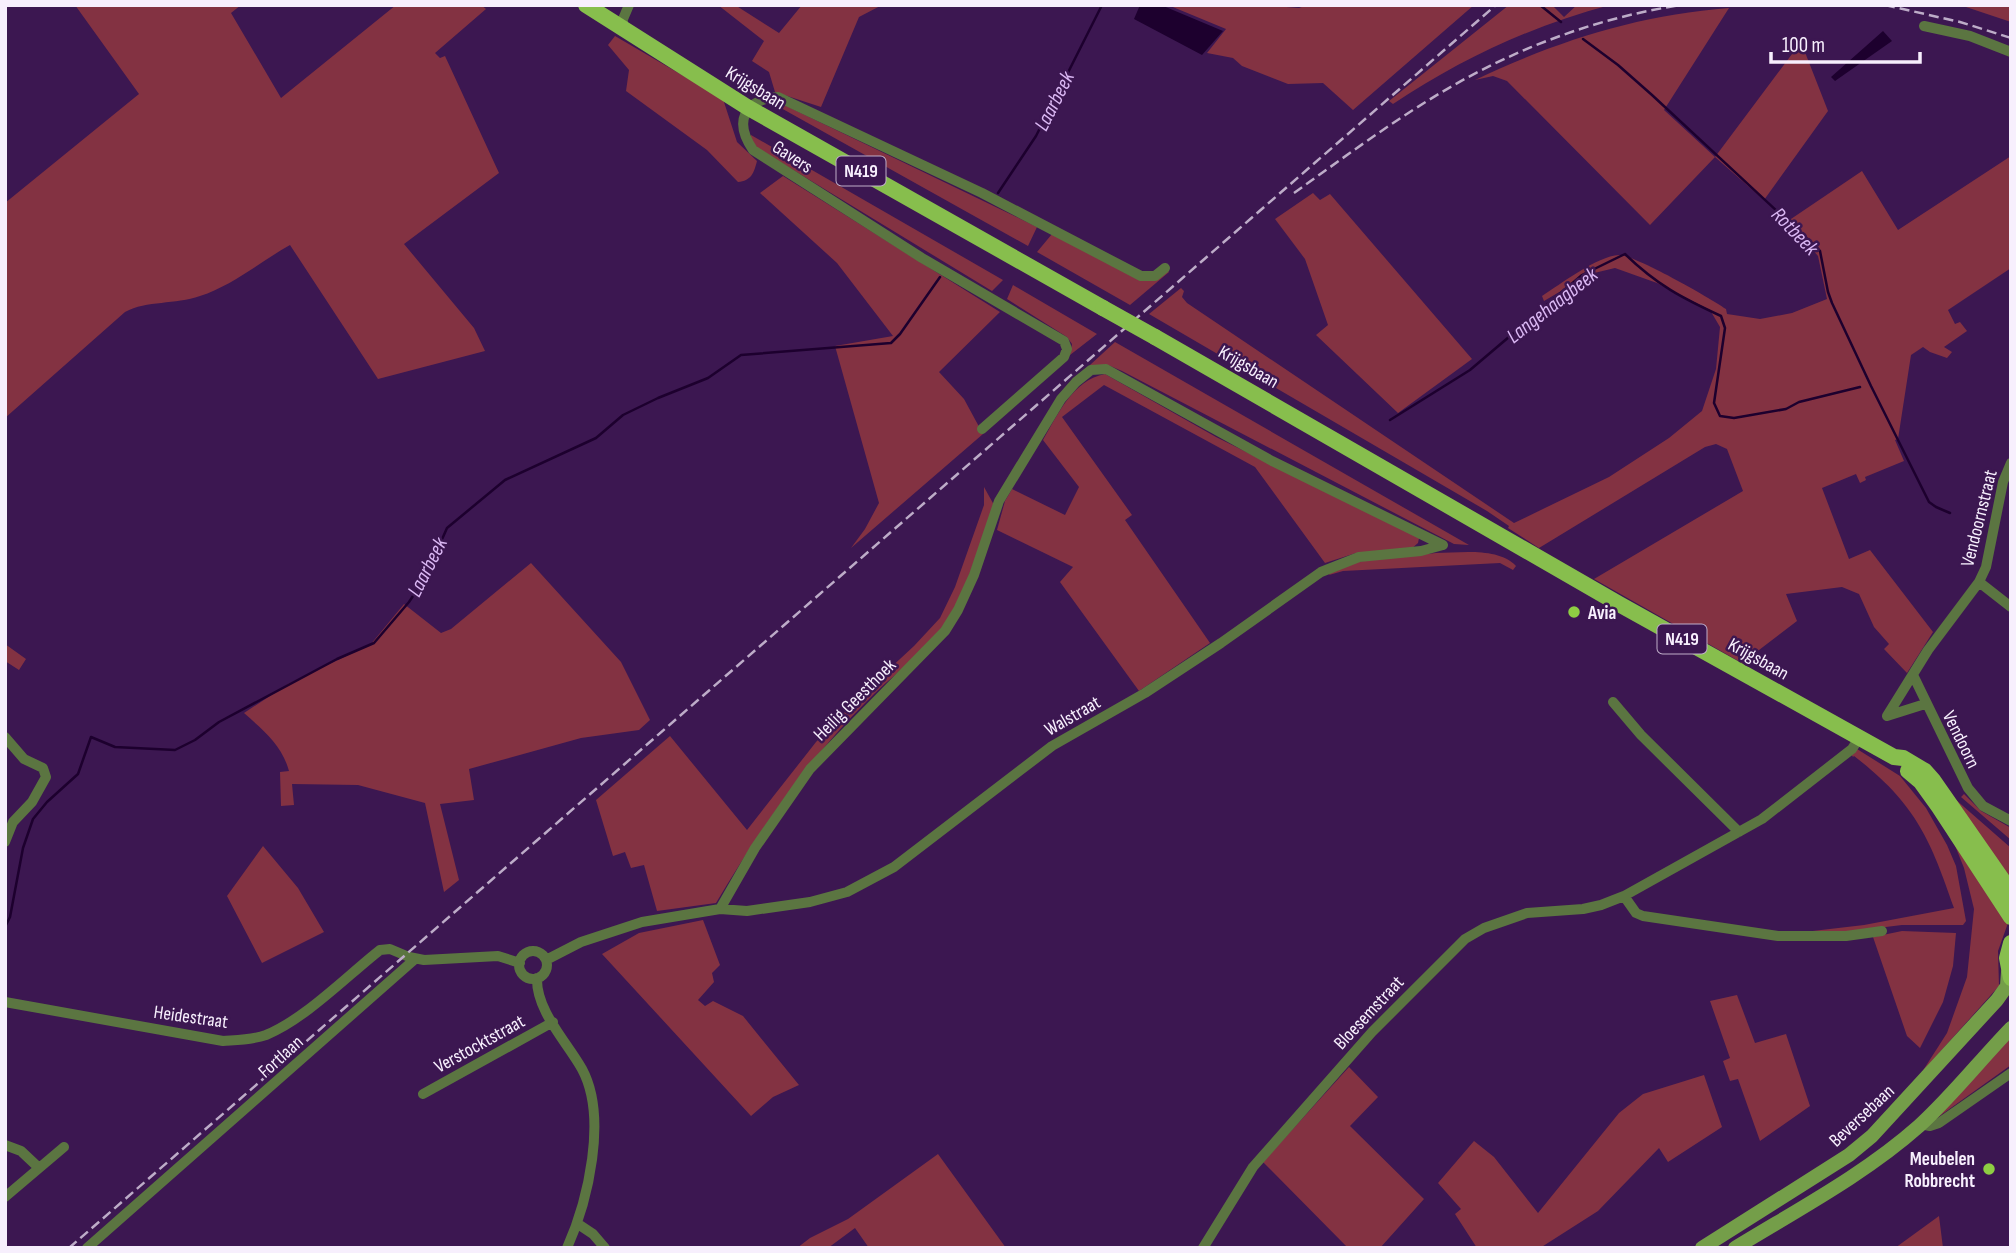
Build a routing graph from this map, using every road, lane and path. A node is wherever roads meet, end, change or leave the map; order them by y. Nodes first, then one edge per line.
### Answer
1 (586, 5) edge
2 (629, 5) edge
3 (1924, 26) dead end
4 (623, 28) junction
5 (2011, 51) edge
6 (747, 107) junction
7 (1165, 268) dead end
8 (1107, 369) joint
9 (982, 429) dead end
10 (2011, 463) edge
11 (1979, 582) junction
12 (2011, 607) edge
13 (1928, 650) joint
14 (1913, 675) junction
15 (1614, 702) dead end
16 (1926, 704) junction
17 (5, 737) edge
18 (1859, 738) junction
19 (1894, 757) junction
20 (2011, 821) edge
21 (1739, 832) junction
22 (5, 842) edge
23 (2011, 892) edge
24 (1624, 896) junction
25 (720, 909) junction
26 (2011, 917) edge
27 (1882, 931) dead end
28 (2011, 943) edge
29 (415, 959) junction
30 (546, 960) junction
31 (520, 963) junction
32 (2010, 975) edge
33 (537, 978) junction
34 (5, 1002) edge
35 (553, 1022) junction
36 (2011, 1028) edge
37 (2011, 1073) edge
38 (423, 1094) dead end
39 (1920, 1124) junction
40 (5, 1145) edge
41 (64, 1147) dead end
42 (38, 1167) junction
43 (5, 1197) edge
44 (578, 1224) junction
45 (87, 1248) edge
46 (566, 1248) edge
47 (604, 1248) edge
48 (1203, 1248) edge
49 (1702, 1248) edge
50 (1735, 1248) edge

1 - 4 main road, Krijgsbaan / N419
2 - 4 street
3 - 5 street
4 - 6 main road, Krijgsbaan / N419
6 - 7 street
6 - 9 street, Gavers
6 - 18 main road, Krijgsbaan / N419, bridge
8 - 25 street, Heilig Geesthoek
8 - 25 street, Walstraat
10 - 11 street, Vendoornstraat
11 - 12 street, Vendoornstraat
11 - 13 street, Vendoornstraat
13 - 14 street, Vendoorn
14 - 16 street, Vendoorn
14 - 16 street, Vendoorn
15 - 21 street
16 - 20 street, Vendoorn
17 - 22 street
18 - 19 main road, Krijgsbaan / N419
18 - 21 street, Bloesemstraat
19 - 23 main road, Krijgsbaan / N419
19 - 26 main road, Krijgsbaan / N419
21 - 24 street, Bloesemstraat
24 - 27 street
24 - 48 street, Bloesemstraat
25 - 30 street
28 - 32 main road
29 - 31 street
29 - 34 street, Heidestraat
29 - 45 street, Fortlaan
30 - 31 street
30 - 33 street
31 - 33 street
32 - 49 main road, Beversebaan
33 - 35 street
35 - 38 street, Verstocktstraat
35 - 44 street
36 - 39 main road, Beversebaan
37 - 39 street, Beversebaan
39 - 50 main road, Beversebaan
40 - 42 street
41 - 42 street
42 - 43 street
44 - 46 street
44 - 47 street

